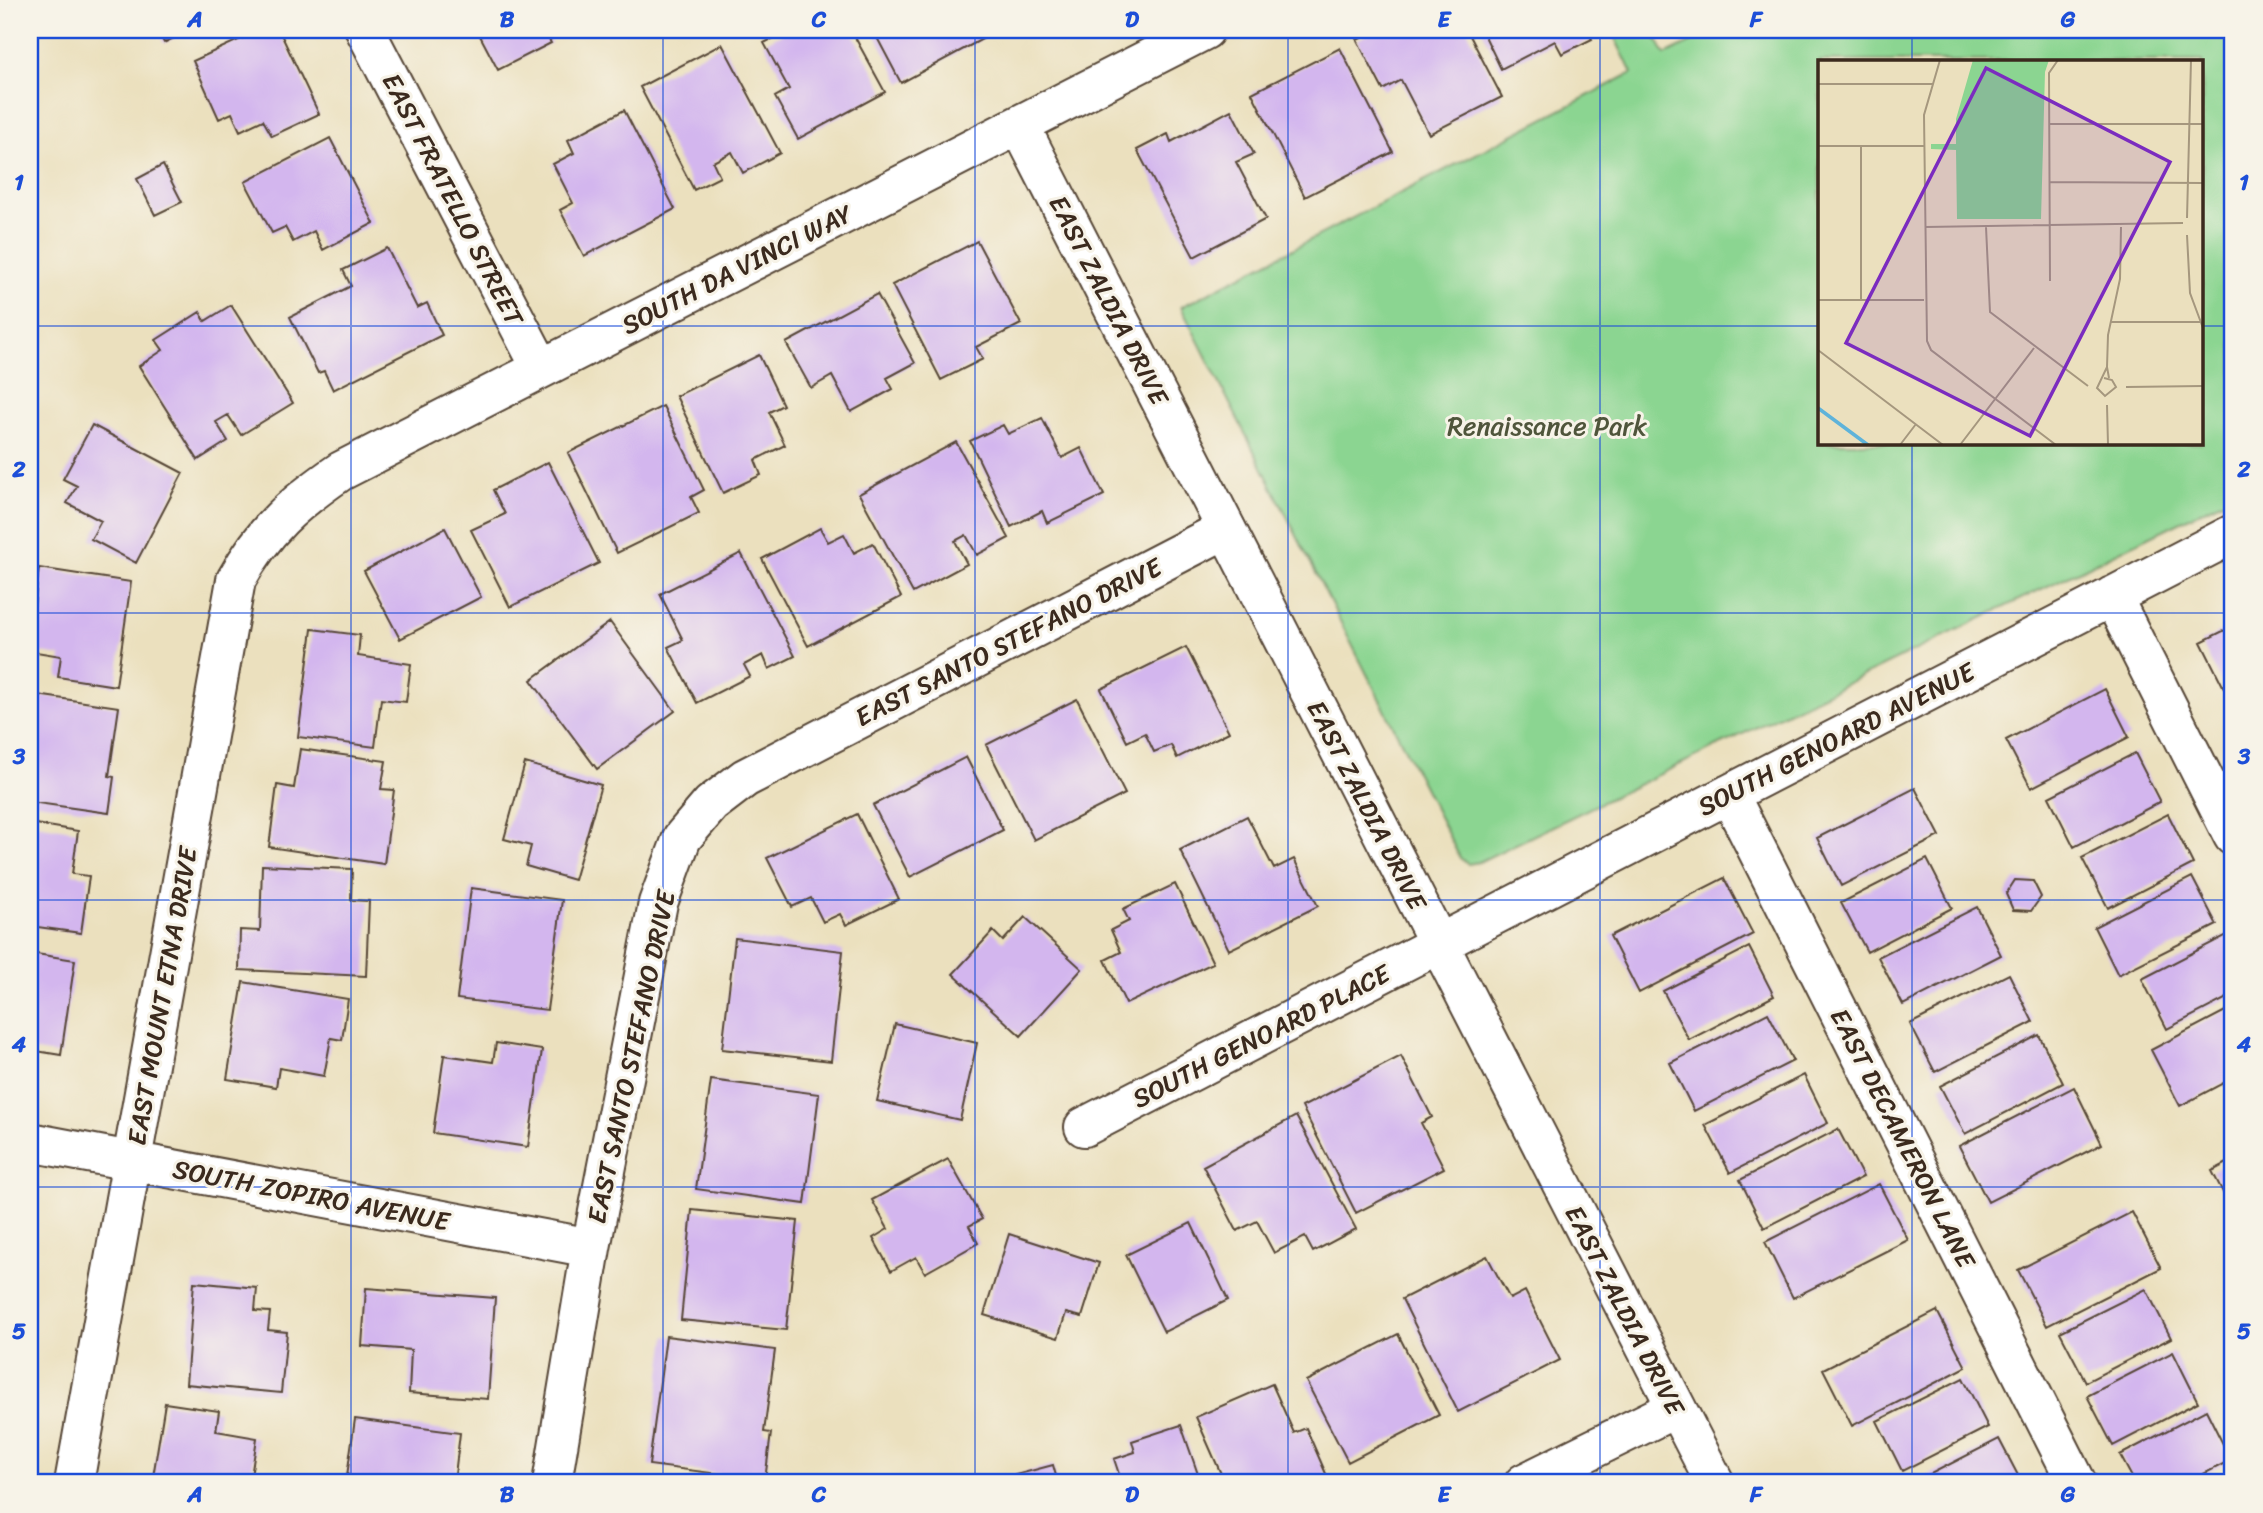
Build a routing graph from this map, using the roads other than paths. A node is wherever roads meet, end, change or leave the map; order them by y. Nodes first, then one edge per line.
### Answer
1 (365, 30) edge
2 (1205, 30) edge
3 (1020, 126) junction
4 (541, 368) junction
5 (277, 520) joint
6 (1226, 529) junction
7 (2233, 534) edge
8 (2112, 596) junction
9 (1729, 794) junction
10 (2233, 836) edge
11 (1438, 944) junction
12 (1084, 1127) dead end
13 (30, 1142) edge
14 (132, 1161) junction
15 (591, 1248) junction
16 (1676, 1408) junction
17 (74, 1483) edge
18 (552, 1483) edge
19 (1524, 1483) edge
20 (1715, 1483) edge
21 (2077, 1483) edge

1 - 4 street, EAST FRATELLO STREET
2 - 3 street, SOUTH DA VINCI WAY
3 - 4 street, SOUTH DA VINCI WAY
3 - 6 street, EAST ZALDIA DRIVE
4 - 5 street, SOUTH DA VINCI WAY
5 - 14 street, EAST MOUNT ETNA DRIVE
6 - 11 street, EAST ZALDIA DRIVE
6 - 15 street, EAST SANTO STEFANO DRIVE
7 - 8 street, SOUTH GENOARD AVENUE
8 - 9 street, SOUTH GENOARD AVENUE
8 - 10 street
9 - 11 street, SOUTH GENOARD AVENUE
9 - 21 street, EAST DECAMERON LANE
11 - 12 street, SOUTH GENOARD PLACE
11 - 16 street, EAST ZALDIA DRIVE
13 - 14 street, SOUTH ZOPIRO AVENUE
14 - 15 street, SOUTH ZOPIRO AVENUE
14 - 17 street, EAST MOUNT ETNA DRIVE
15 - 18 street, EAST SANTO STEFANO DRIVE
16 - 19 street
16 - 20 street, EAST ZALDIA DRIVE

